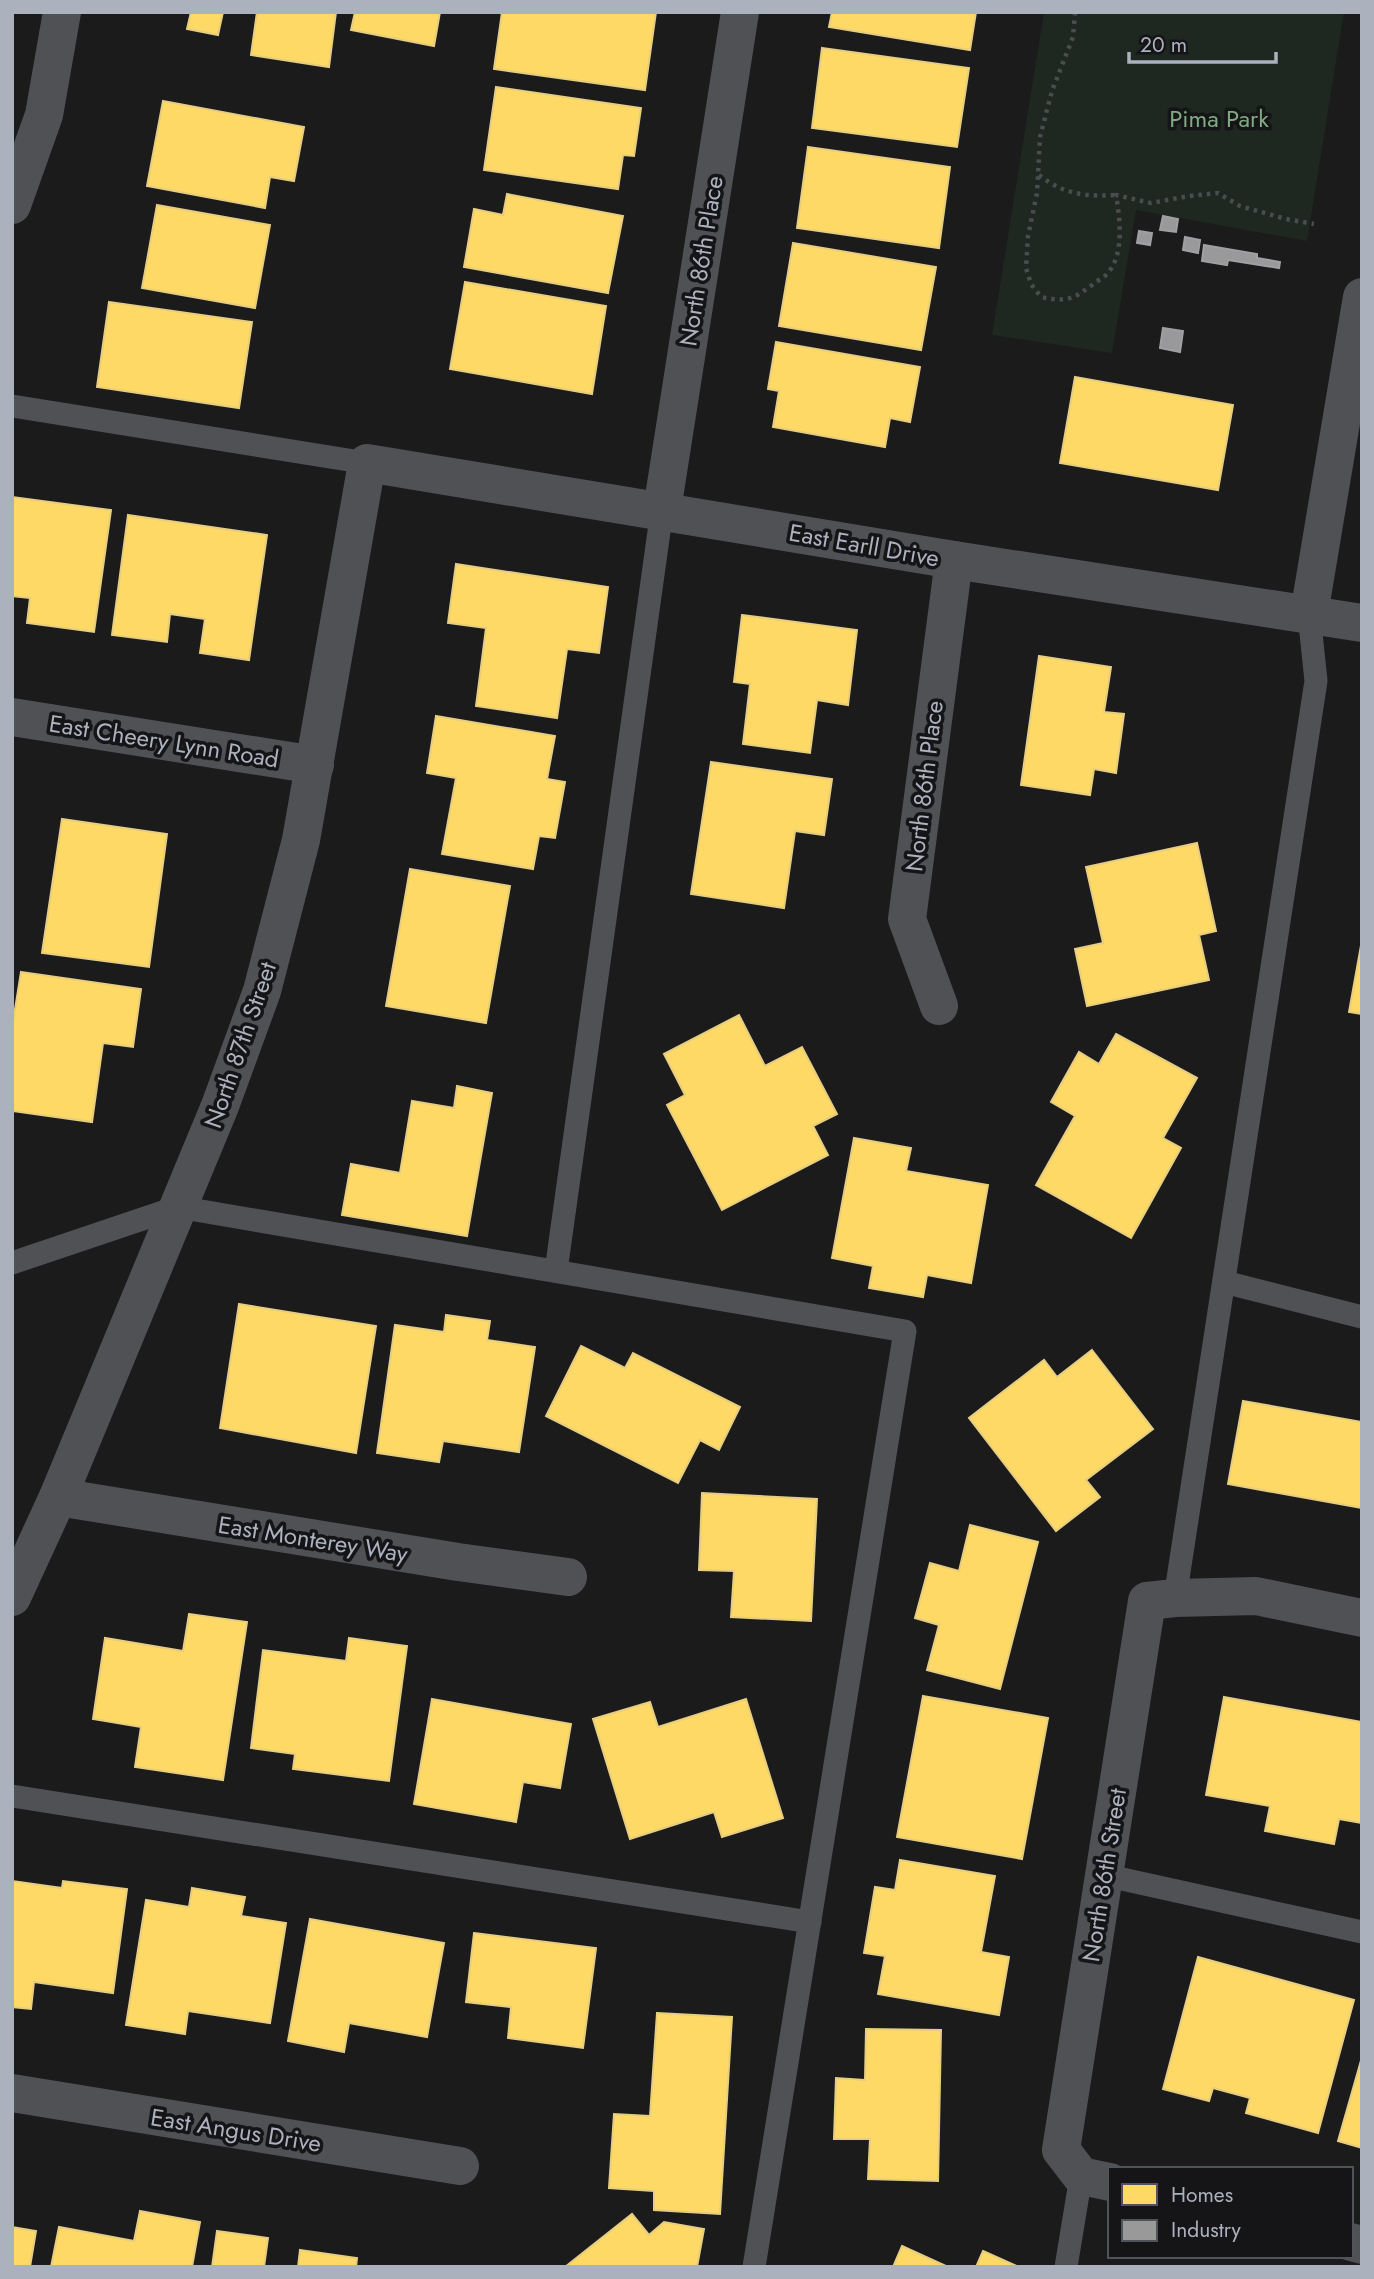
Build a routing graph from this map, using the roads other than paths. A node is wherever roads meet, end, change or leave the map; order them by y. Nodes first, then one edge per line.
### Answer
1 (62, 12) edge
2 (740, 12) edge
3 (12, 205) edge
4 (1362, 297) edge
5 (12, 406) edge
6 (368, 463) junction
7 (662, 510) junction
8 (954, 561) junction
9 (1309, 614) junction
10 (1362, 623) edge
11 (12, 717) edge
12 (315, 765) junction
13 (939, 1006) dead end
14 (178, 1207) junction
15 (12, 1264) edge
16 (556, 1271) junction
17 (1224, 1282) junction
18 (1362, 1317) edge
19 (58, 1497) junction
20 (568, 1577) dead end
21 (12, 1597) edge
22 (1161, 1600) junction
23 (1362, 1618) edge
24 (12, 1796) edge
25 (1104, 1875) junction
26 (810, 1922) junction
27 (1362, 1932) edge
28 (12, 2093) edge
29 (460, 2166) dead end
30 (1084, 2169) edge
31 (754, 2267) edge
32 (1066, 2267) edge

1 - 3 street
2 - 7 street, North 86th Place
4 - 9 street
5 - 6 lane
6 - 7 street, East Earll Drive
6 - 12 street, North 87th Street
7 - 8 street, East Earll Drive
7 - 16 lane
8 - 9 street, East Earll Drive
8 - 13 street, North 86th Place
9 - 10 street, East Earll Drive
9 - 17 lane
11 - 12 street, East Cheery Lynn Road
12 - 14 street, North 87th Street
14 - 15 lane
14 - 16 lane
14 - 19 street, North 87th Street
16 - 26 lane
17 - 18 lane
17 - 22 lane
19 - 20 street, East Monterey Way
19 - 21 street, North 87th Street
22 - 23 street
22 - 25 street, North 86th Street
24 - 26 lane
25 - 27 lane
25 - 30 street, North 86th Street
26 - 31 lane
28 - 29 street, East Angus Drive
30 - 32 lane

